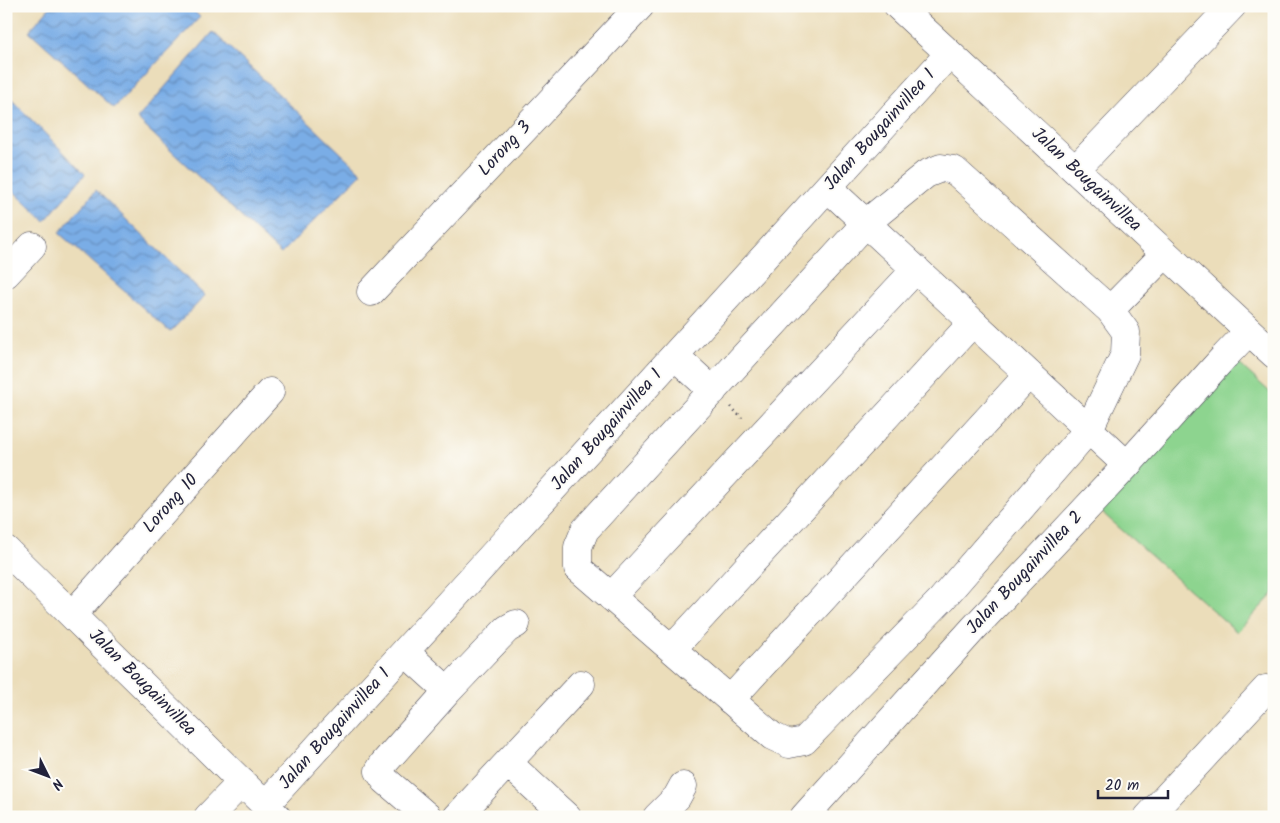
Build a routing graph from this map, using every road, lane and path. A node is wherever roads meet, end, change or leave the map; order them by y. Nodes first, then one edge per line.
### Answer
1 (640, 6) edge
2 (898, 6) edge
3 (1232, 6) edge
4 (949, 54) junction
5 (1075, 170) junction
6 (828, 188) junction
7 (866, 223) junction
8 (32, 246) dead end
9 (1165, 254) junction
10 (916, 269) junction
11 (6, 274) edge
12 (370, 292) dead end
13 (1110, 310) junction
14 (973, 322) junction
15 (1249, 331) junction
16 (1274, 354) edge
17 (674, 356) junction
18 (1029, 374) junction
19 (712, 391) junction
20 (270, 392) dead end
21 (1089, 429) junction
22 (761, 436) junction
23 (1127, 464) junction
24 (6, 550) edge
25 (611, 597) junction
26 (942, 599) junction
27 (72, 615) junction
28 (516, 624) dead end
29 (974, 628) junction
30 (672, 650) junction
31 (405, 652) junction
32 (581, 684) dead end
33 (1266, 689) dead end
34 (448, 691) junction
35 (730, 700) junction
36 (508, 763) junction
37 (242, 782) junction
38 (684, 786) dead end
39 (271, 811) edge
40 (208, 817) edge
41 (428, 817) edge
42 (457, 817) edge
43 (567, 817) edge
44 (657, 817) edge
45 (804, 817) edge
46 (1148, 817) edge

1 - 12 street, Lorong 3
2 - 4 street, Jalan Bougainvillea
3 - 5 street
4 - 5 street, Jalan Bougainvillea
4 - 6 street, Jalan Bougainvillea 1
5 - 9 street, Jalan Bougainvillea
6 - 7 street
6 - 17 street, Jalan Bougainvillea 1
7 - 10 street
7 - 13 street
7 - 19 street
8 - 11 street
9 - 13 street
9 - 15 street, Jalan Bougainvillea
10 - 14 street
10 - 22 street
13 - 21 street
14 - 18 street
14 - 30 street
15 - 16 street, Jalan Bougainvillea
15 - 23 street, Jalan Bougainvillea 2
17 - 19 street
17 - 31 street, Jalan Bougainvillea 1
18 - 21 street
18 - 35 street
19 - 22 path
19 - 25 street
20 - 27 street, Lorong 10
21 - 23 street
21 - 26 street
22 - 25 street
23 - 29 street, Jalan Bougainvillea 2
24 - 27 street, Jalan Bougainvillea
25 - 30 street
26 - 29 street
26 - 35 street
27 - 37 street, Jalan Bougainvillea
28 - 34 street
29 - 45 street, Jalan Bougainvillea 2
30 - 35 street
31 - 34 street
31 - 39 street, Jalan Bougainvillea 1
32 - 36 street
33 - 46 street
34 - 41 street
36 - 42 street
36 - 43 street
37 - 39 street, Jalan Bougainvillea
37 - 40 street
38 - 44 street

